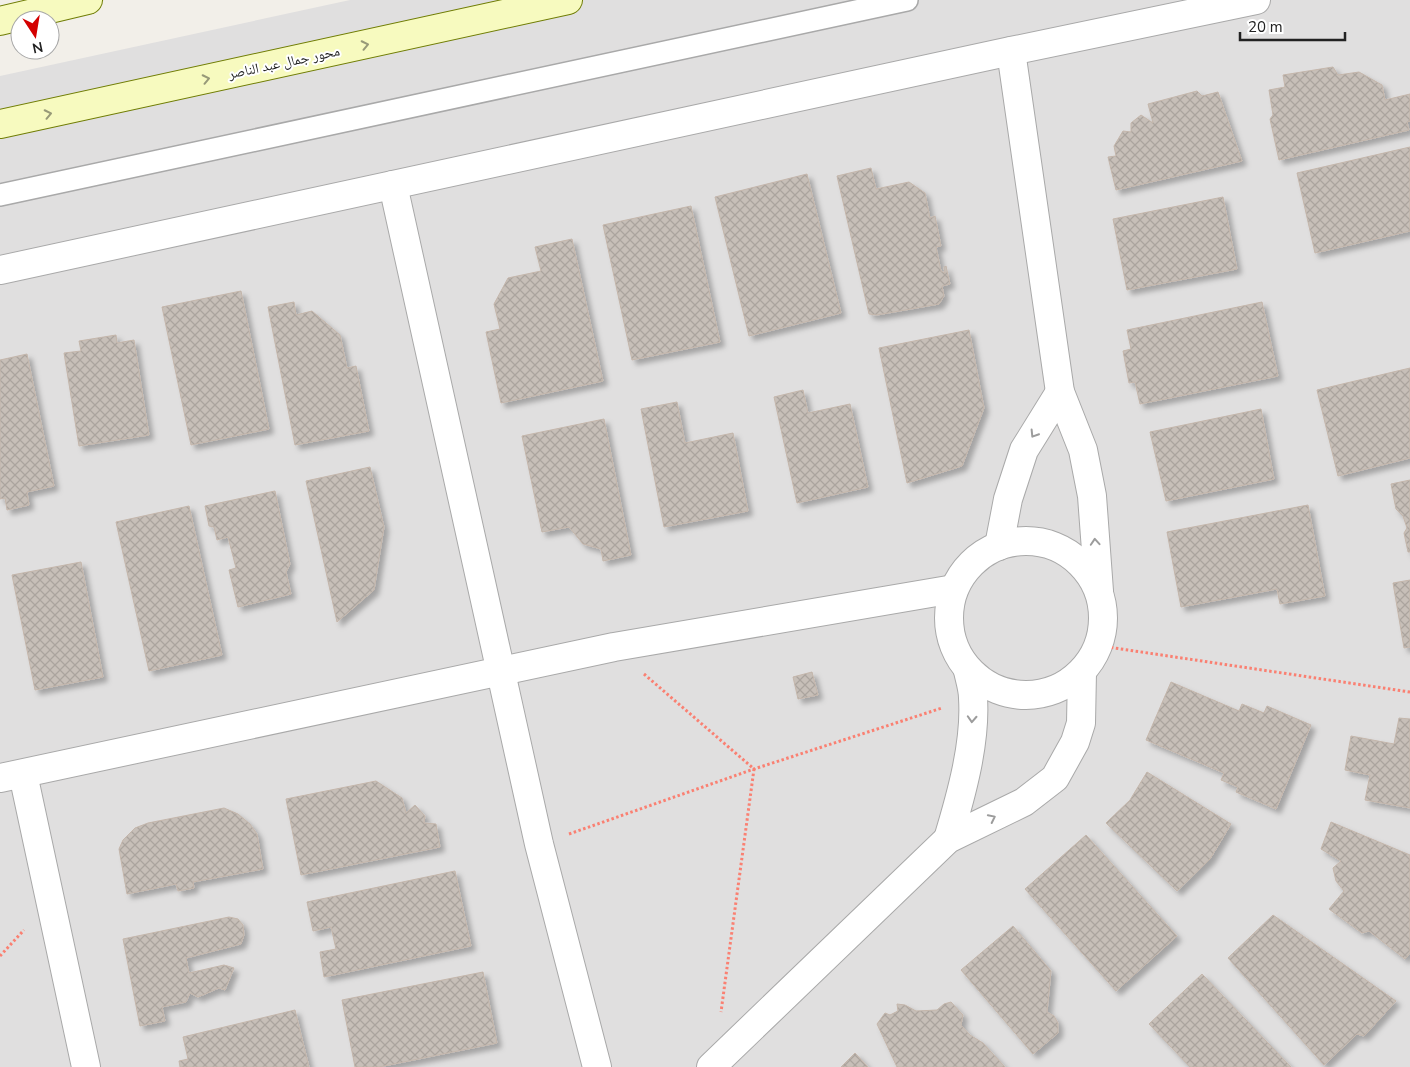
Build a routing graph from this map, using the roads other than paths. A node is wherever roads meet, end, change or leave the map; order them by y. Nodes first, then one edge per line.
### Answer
1 (88, 0) edge
2 (568, 0) edge
3 (907, 0) edge
4 (1256, 0) edge
5 (0, 21) edge
6 (1011, 51) junction
7 (0, 124) edge
8 (393, 184) junction
9 (0, 195) edge
10 (0, 270) edge
11 (1060, 392) junction
12 (999, 546) junction
13 (954, 588) junction
14 (1099, 591) junction
15 (501, 671) junction
16 (968, 671) junction
17 (1082, 672) junction
18 (11, 776) edge
19 (948, 839) junction
20 (86, 1067) edge
21 (596, 1067) edge
22 (711, 1067) edge

1 - 5 main road
7 -> 2 main road, محور جمال عبد الناصر
3 - 9 lane
4 - 6 street
6 - 8 street
6 - 11 street
8 - 10 street
8 - 15 street
11 -> 12 street
14 -> 11 street
12 - 13 street
12 - 14 street
13 - 15 street
13 - 16 street
14 - 17 street
15 - 18 street
15 - 21 street
16 - 17 street
16 -> 19 street
19 -> 17 street
18 - 20 street
19 - 22 street

